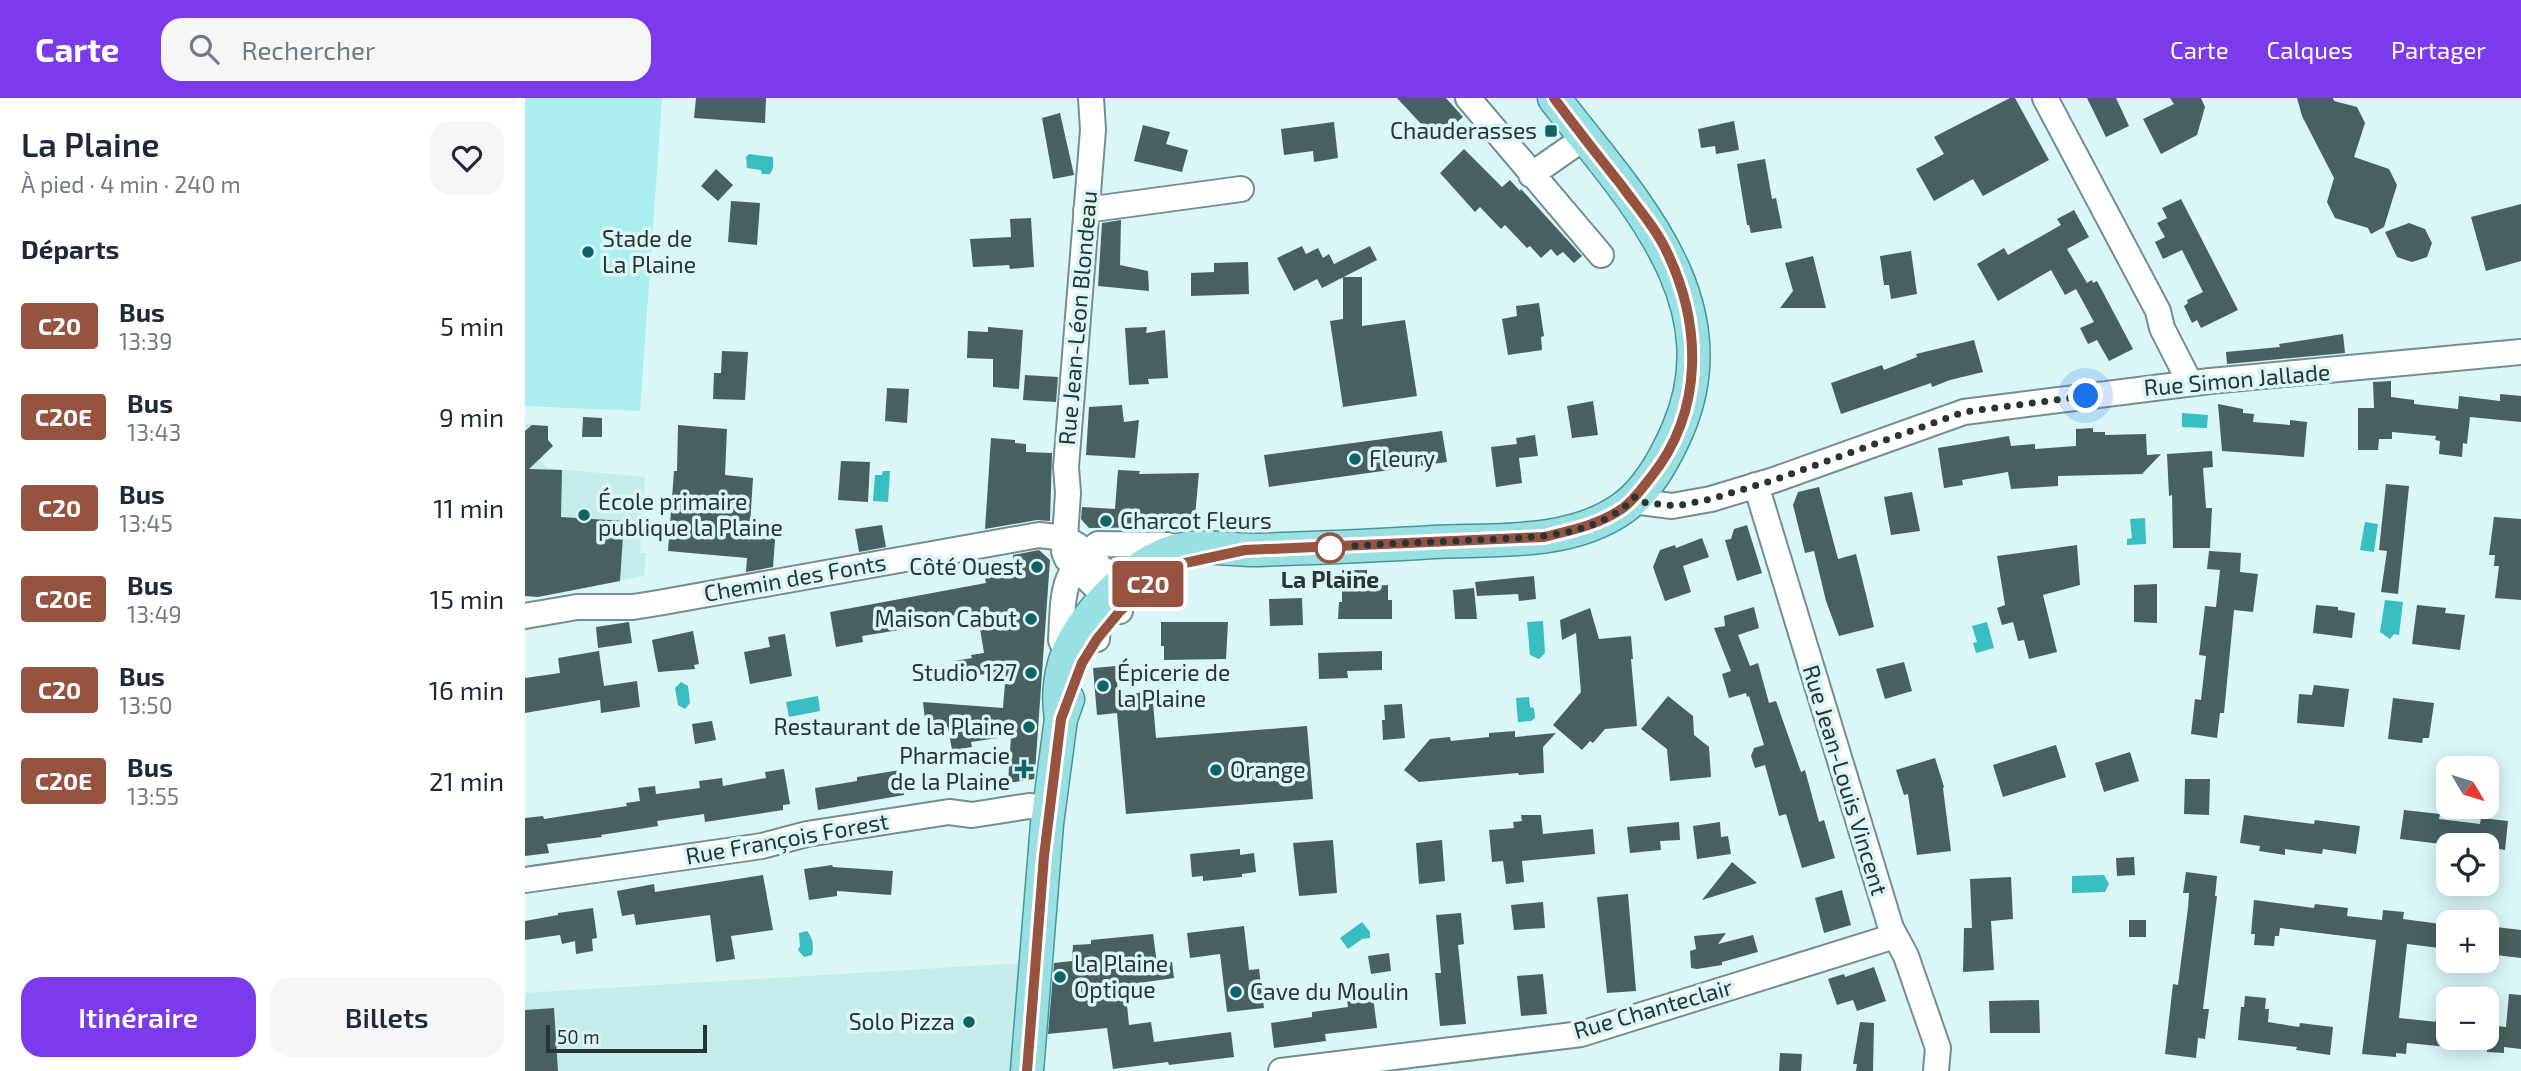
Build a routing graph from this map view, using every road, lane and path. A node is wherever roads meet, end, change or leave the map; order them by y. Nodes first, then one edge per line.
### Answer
1 (1091, 98) edge
2 (1468, 98) edge
3 (1554, 98) edge
4 (2045, 98) edge
5 (1584, 138) junction
6 (1531, 175) junction
7 (1241, 189) dead end
8 (1086, 210) junction
9 (1601, 255) dead end
10 (2521, 352) edge
11 (2187, 384) junction
12 (1756, 485) junction
13 (1635, 497) junction
14 (1065, 538) junction
15 (1183, 549) junction
16 (1245, 550) junction
17 (1081, 561) junction
18 (1115, 600) junction
19 (525, 616) edge
20 (1084, 644) junction
21 (1050, 808) junction
22 (525, 880) edge
23 (1895, 936) junction
24 (1027, 1071) edge
25 (1281, 1071) edge
26 (1936, 1071) edge

1 - 8 street, Rue Jean-Léon Blondeau
2 - 6 street
3 - 5 main road
4 - 11 street
5 - 6 street
5 - 13 main road
6 - 9 street
7 - 8 street
8 - 14 street, Rue Jean-Léon Blondeau
10 - 11 street, Rue Simon Jallade
11 - 12 street, Rue Simon Jallade
12 - 13 street, Rue Simon Jallade
12 - 23 street, Rue Jean-Louis Vincent
13 - 16 main road
14 - 17 street
14 - 19 street, Chemin des Fonts
15 - 16 main road
15 - 17 street
15 - 18 main road
16 - 18 main road
17 - 18 street
17 - 20 street
18 - 20 main road
20 - 21 main road
21 - 22 street, Rue François Forest
21 - 24 main road
23 - 25 street, Rue Chanteclair
23 - 26 street, Rue Jean-Louis Vincent

